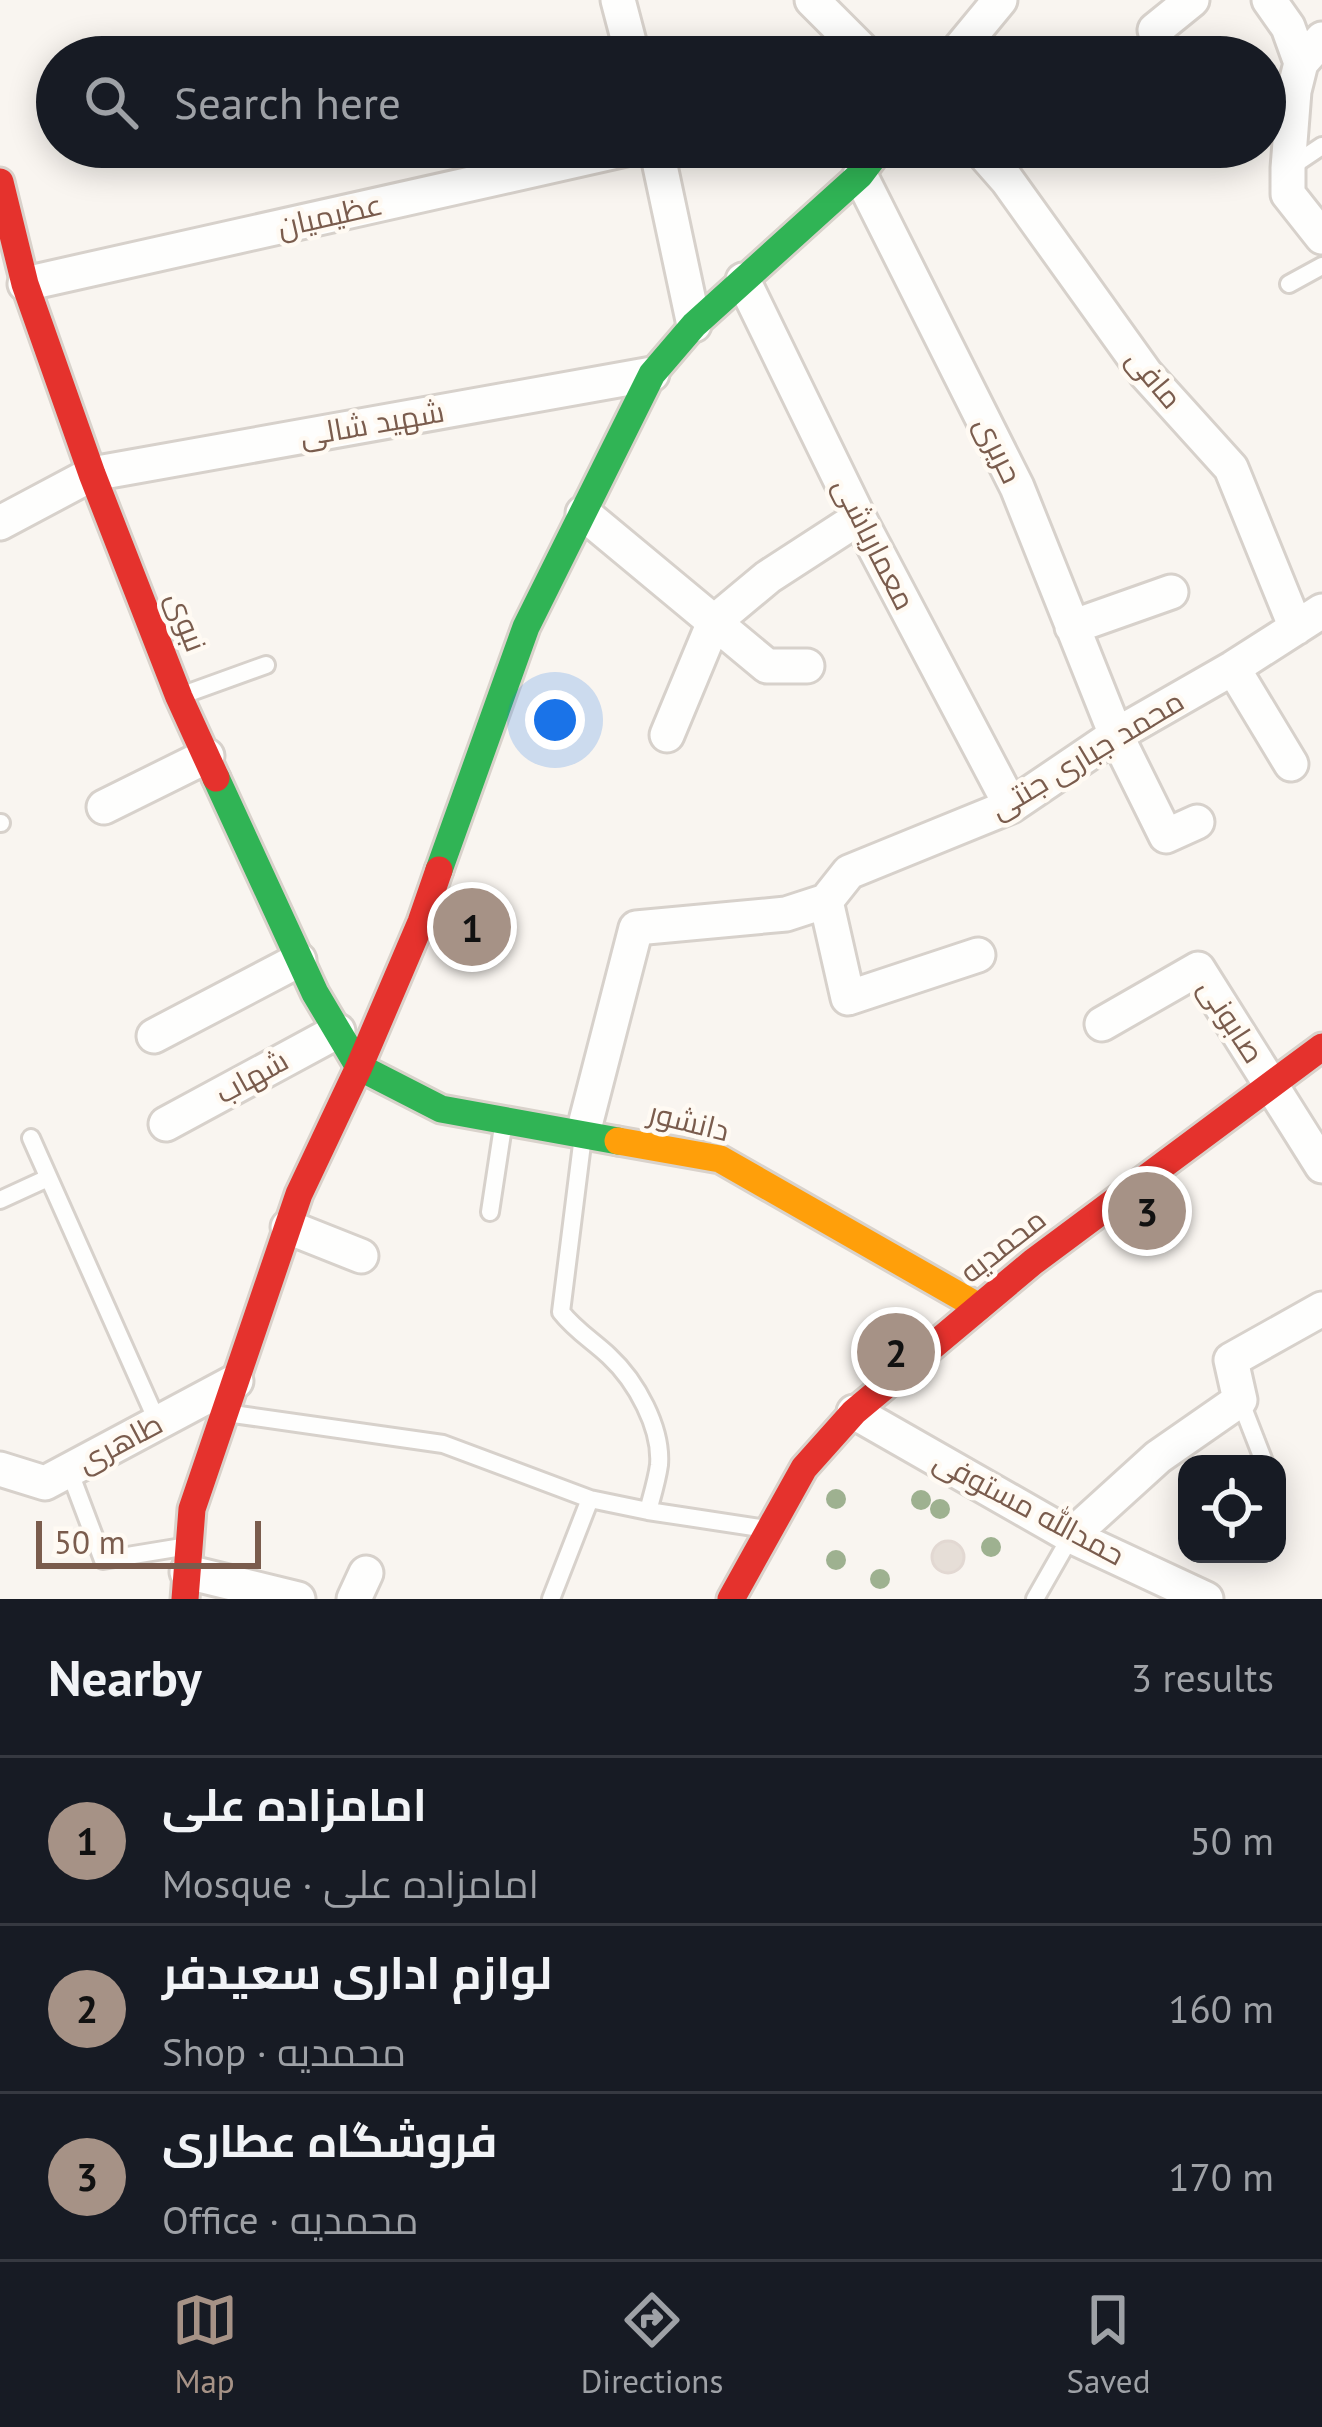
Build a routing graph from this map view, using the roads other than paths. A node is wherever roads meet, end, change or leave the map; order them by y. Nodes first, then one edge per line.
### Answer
1 (812, 0) edge
2 (1000, 0) edge
3 (1192, 0) edge
4 (1269, 0) edge
5 (619, 1) edge
6 (1155, 30) dead end
7 (628, 36) edge
8 (847, 36) edge
9 (970, 36) edge
10 (1311, 51) edge
11 (1322, 146) edge
12 (541, 168) edge
13 (660, 168) edge
14 (865, 168) edge
15 (996, 168) edge
16 (1288, 168) junction
17 (860, 175) junction
18 (0, 182) edge
19 (1322, 237) edge
20 (1322, 266) edge
21 (743, 280) junction
22 (25, 284) junction
23 (1289, 284) dead end
24 (694, 325) junction
25 (652, 374) junction
26 (92, 474) junction
27 (583, 513) junction
28 (860, 518) junction
29 (0, 523) edge
30 (1171, 592) dead end
31 (1309, 620) edge
32 (714, 622) junction
33 (1072, 627) junction
34 (266, 665) dead end
35 (807, 666) dead end
36 (1233, 668) junction
37 (179, 697) junction
38 (667, 735) dead end
39 (1116, 735) junction
40 (206, 757) junction
41 (1291, 764) dead end
42 (1011, 806) junction
43 (104, 807) dead end
44 (1197, 821) dead end
45 (826, 901) junction
46 (978, 955) dead end
47 (299, 960) junction
48 (1102, 1024) dead end
49 (338, 1031) junction
50 (154, 1036) dead end
51 (1322, 1047) edge
52 (359, 1066) junction
53 (1272, 1084) junction
54 (504, 1119) junction
55 (166, 1124) dead end
56 (584, 1133) junction
57 (31, 1138) dead end
58 (1322, 1166) edge
59 (48, 1178) junction
60 (0, 1199) edge
61 (490, 1211) dead end
62 (288, 1227) junction
63 (361, 1256) dead end
64 (979, 1307) junction
65 (1322, 1309) edge
66 (230, 1397) junction
67 (1240, 1400) junction
68 (854, 1412) junction
69 (158, 1423) junction
70 (1261, 1455) edge
71 (0, 1469) edge
72 (69, 1470) junction
73 (590, 1499) junction
74 (648, 1511) junction
75 (770, 1529) junction
76 (1071, 1535) junction
77 (187, 1572) edge
78 (298, 1599) edge
79 (551, 1599) edge
80 (731, 1599) edge
81 (1035, 1599) edge
82 (1206, 1599) edge

1 - 8 street
2 - 9 street
3 - 6 street
4 - 10 street
5 - 7 street
10 - 16 street
11 - 16 lane
12 - 22 street, عظیمیان
13 - 24 street
14 - 17 street
15 - 31 street, مافی
16 - 19 street
17 - 21 street
17 - 33 street, حریری
18 - 22 street, نبوی
20 - 23 lane
21 - 24 street
21 - 28 street, معمارباشی
22 - 26 street, نبوی
24 - 25 street
25 - 26 street, شهید شالی
25 - 27 street
26 - 29 street, شهید شالی
26 - 37 street, نبوی
27 - 32 street
27 - 52 street
28 - 32 street
28 - 42 street, معمارباشی
30 - 33 street
31 - 36 street, محمد جباری جنتی
32 - 35 street
32 - 38 street
33 - 39 street, حریری
34 - 37 lane
36 - 39 street, محمد جباری جنتی
36 - 41 street
37 - 40 street, نبوی
39 - 42 street, محمد جباری جنتی
39 - 44 street, حریری
40 - 43 street
40 - 47 street, نبوی
42 - 45 street, محمد جباری جنتی
45 - 46 street
45 - 56 street, محمد جباری جنتی
47 - 49 street, نبوی
47 - 50 street
48 - 53 street, صابونی
49 - 52 street, نبوی
49 - 55 street, شهاب
51 - 53 street, محمدیه
52 - 54 street, دانشور
52 - 62 street
53 - 58 street, صابونی
53 - 64 street, محمدیه
54 - 56 street, دانشور
54 - 61 lane
56 - 64 street, دانشور
56 - 74 lane
57 - 59 lane
59 - 60 lane
59 - 69 lane
62 - 63 street
62 - 66 street
64 - 68 street, محمدیه
65 - 67 street
66 - 69 street, طاهری
66 - 73 lane
66 - 77 street
67 - 70 lane
67 - 76 street
68 - 75 street, محمدیه
68 - 76 street, حمدالله مستوفی
69 - 72 street, طاهری
71 - 72 street, طاهری
72 - 77 lane
73 - 74 lane
73 - 79 lane
74 - 75 lane
75 - 80 street, محمدیه
76 - 81 lane
76 - 82 street, حمدالله مستوفی
77 - 78 street

